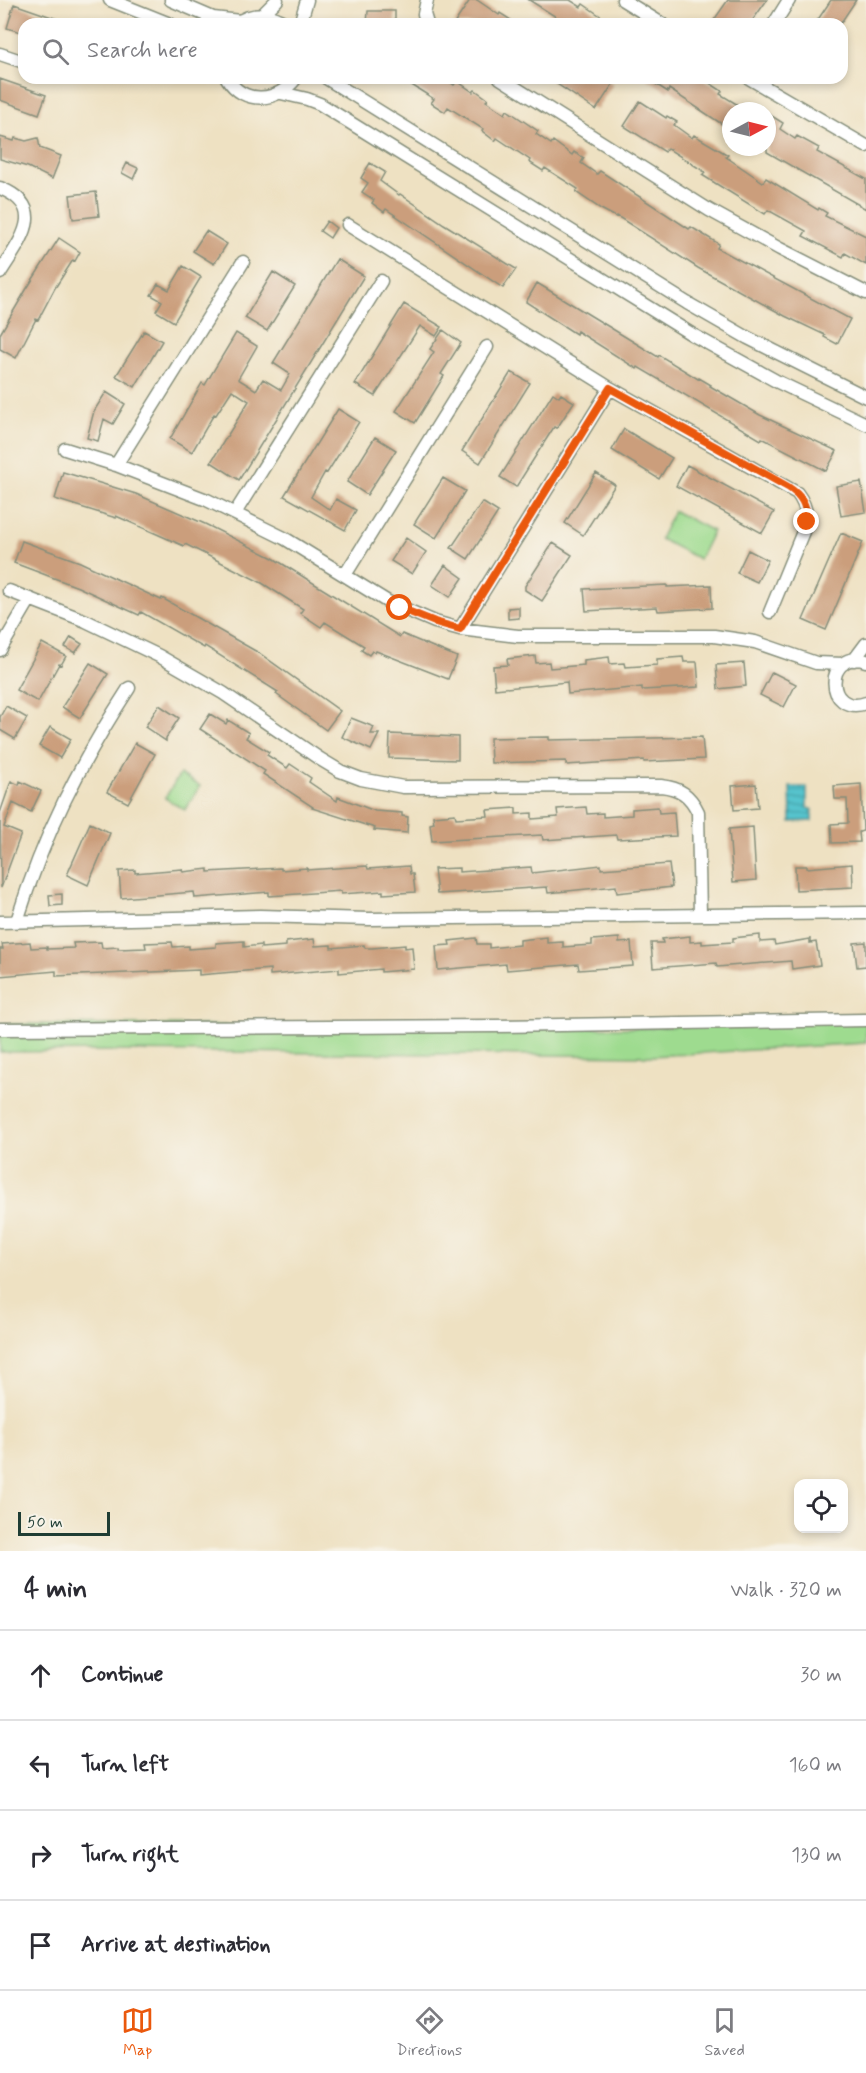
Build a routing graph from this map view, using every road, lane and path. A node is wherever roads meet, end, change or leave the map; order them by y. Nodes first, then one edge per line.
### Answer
1 (110, 0) edge
2 (171, 0) edge
3 (277, 0) edge
4 (308, 0) edge
5 (426, 0) edge
6 (623, 0) edge
7 (789, 0) edge
8 (262, 15) junction
9 (155, 18) edge
10 (213, 18) edge
11 (246, 18) edge
12 (275, 18) edge
13 (302, 18) edge
14 (425, 18) edge
15 (652, 18) edge
16 (778, 18) edge
17 (0, 54) edge
18 (18, 60) edge
19 (232, 84) edge
20 (292, 84) edge
21 (336, 84) edge
22 (510, 84) edge
23 (759, 84) edge
24 (280, 93) junction
25 (866, 146) edge
26 (0, 188) edge
27 (348, 225) dead end
28 (243, 262) dead end
29 (0, 273) edge
30 (381, 280) dead end
31 (866, 293) edge
32 (488, 347) dead end
33 (610, 388) junction
34 (866, 397) edge
35 (866, 424) edge
36 (65, 449) dead end
37 (116, 465) junction
38 (235, 513) junction
39 (345, 575) junction
40 (9, 591) dead end
41 (30, 599) junction
42 (770, 612) dead end
43 (460, 629) junction
44 (866, 644) edge
45 (0, 650) edge
46 (807, 660) junction
47 (854, 662) edge
48 (833, 683) junction
49 (129, 688) dead end
50 (866, 703) edge
51 (866, 913) edge
52 (700, 915) junction
53 (17, 921) junction
54 (0, 922) edge
55 (866, 1020) edge
56 (0, 1029) edge

1 - 9 street
2 - 10 street
3 - 8 street
4 - 13 street
5 - 14 street
6 - 15 street
7 - 16 street
8 - 11 street
8 - 12 street
17 - 18 street
19 - 24 street
20 - 24 street
21 - 34 street
22 - 31 street
23 - 25 street
24 - 35 street
26 - 29 street
27 - 33 street
28 - 37 street
30 - 38 street
32 - 39 street
33 - 42 street
33 - 43 street
36 - 37 street
37 - 38 street
38 - 39 street
39 - 43 street
40 - 41 street
41 - 45 street
41 - 52 street
43 - 46 street
44 - 47 street
46 - 47 street
46 - 48 street
47 - 48 street
48 - 50 street
49 - 53 street
51 - 52 street
52 - 53 street
53 - 54 street
55 - 56 street

